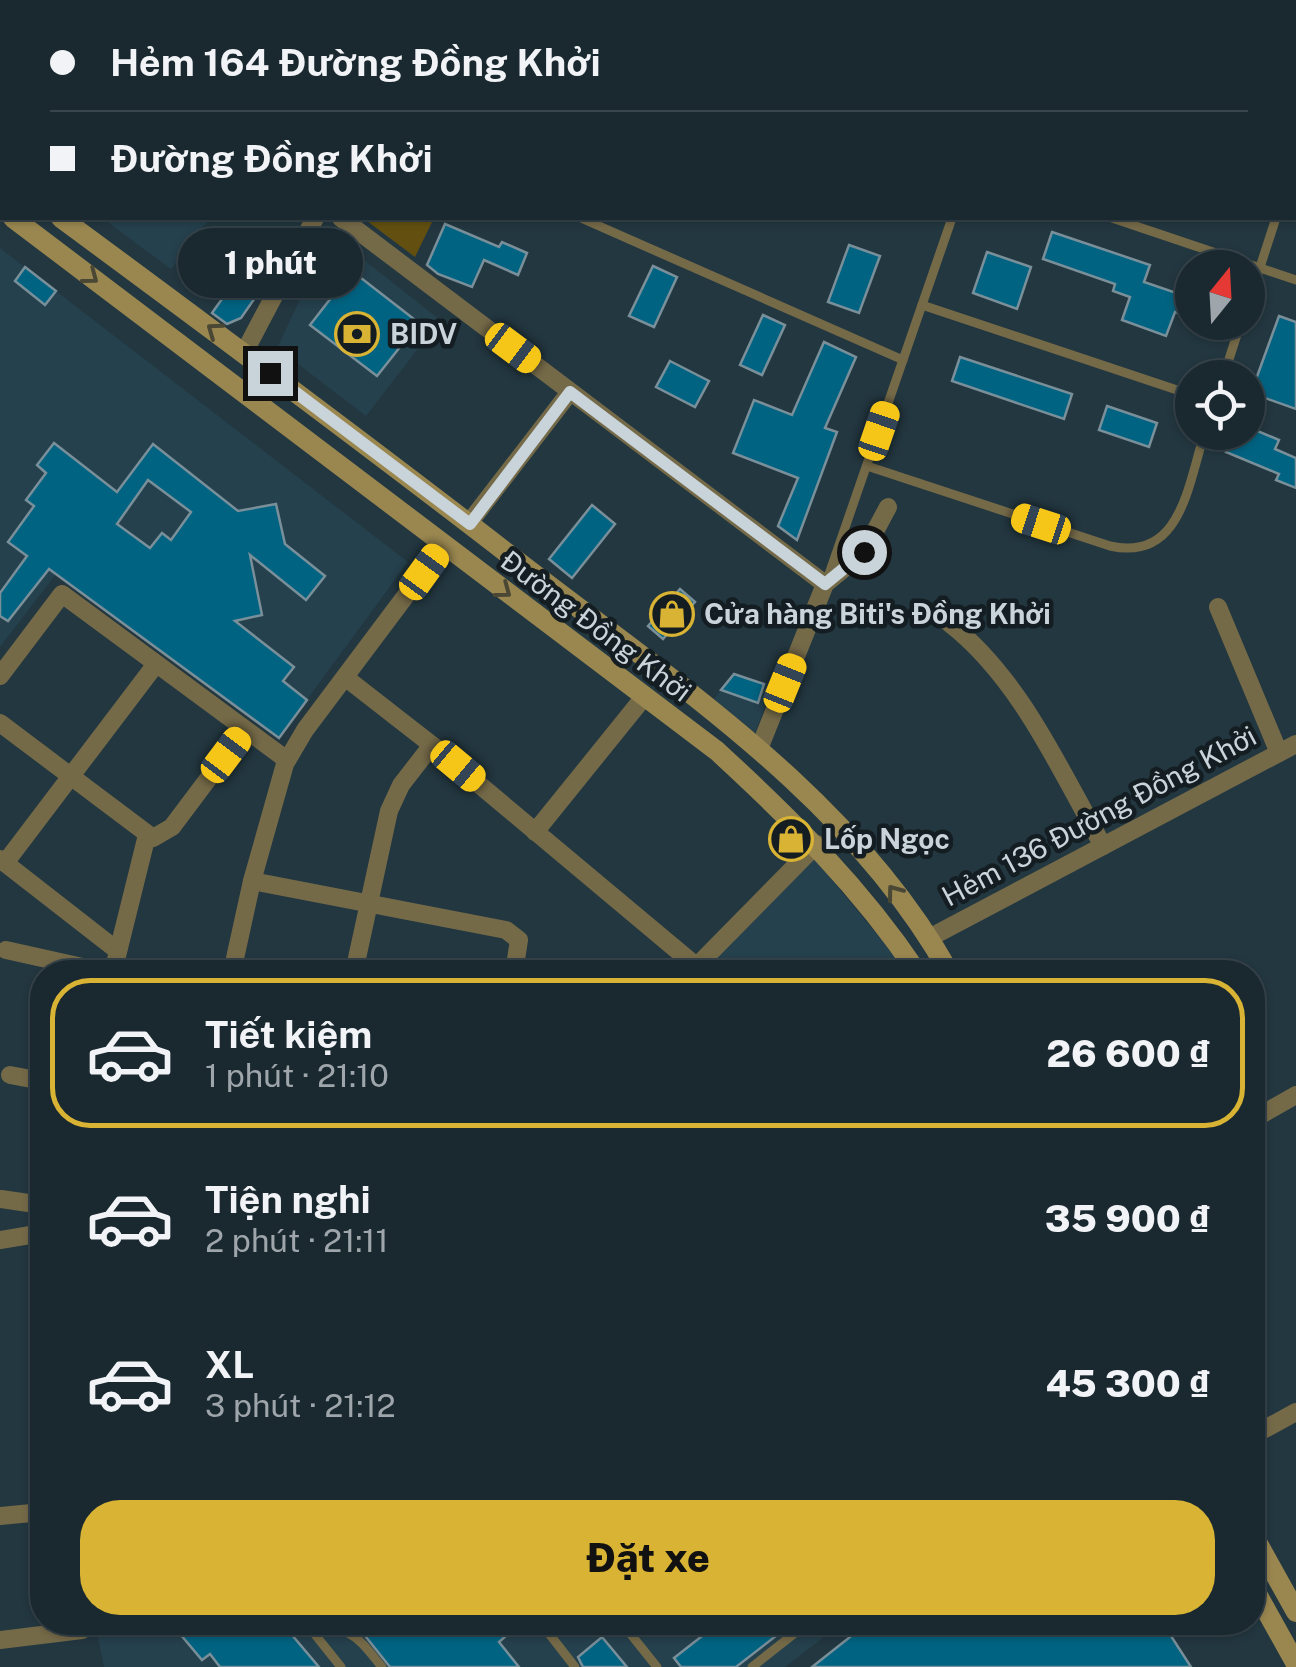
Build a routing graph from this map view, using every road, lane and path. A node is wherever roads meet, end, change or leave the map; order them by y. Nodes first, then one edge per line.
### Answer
1 (16, 220) edge
2 (64, 220) edge
3 (314, 220) edge
4 (344, 220) edge
5 (587, 220) edge
6 (951, 220) edge
7 (1118, 220) edge
8 (1275, 220) edge
9 (1207, 250) edge
10 (1265, 252) edge
11 (1265, 270) edge
12 (1296, 280) edge
13 (922, 305) junction
14 (244, 353) junction
15 (903, 360) junction
16 (1175, 389) edge
17 (570, 392) junction
18 (362, 442) junction
19 (1199, 450) edge
20 (867, 466) junction
21 (343, 469) junction
22 (888, 507) dead end
23 (470, 524) junction
24 (443, 546) junction
25 (825, 584) junction
26 (1218, 607) dead end
27 (949, 624) dead end
28 (156, 664) junction
29 (0, 676) edge
30 (346, 678) junction
31 (644, 697) junction
32 (0, 723) edge
33 (244, 730) junction
34 (432, 745) junction
35 (1288, 748) edge
36 (758, 749) junction
37 (286, 760) junction
38 (741, 773) junction
39 (70, 776) junction
40 (536, 832) junction
41 (147, 835) junction
42 (817, 844) junction
43 (1102, 846) junction
44 (2, 861) edge
45 (252, 881) junction
46 (368, 903) junction
47 (929, 938) junction
48 (6, 950) dead end
49 (118, 951) junction
50 (53, 960) edge
51 (114, 960) edge
52 (235, 960) edge
53 (356, 960) edge
54 (517, 960) edge
55 (684, 960) edge
56 (703, 960) edge
57 (909, 960) edge
58 (943, 960) edge
59 (10, 1075) dead end
60 (30, 1079) edge
61 (1296, 1095) edge
62 (1265, 1113) edge
63 (0, 1199) edge
64 (30, 1203) edge
65 (30, 1235) edge
66 (0, 1240) edge
67 (1296, 1412) edge
68 (1265, 1429) edge
69 (30, 1513) edge
70 (0, 1516) edge
71 (1265, 1557) edge
72 (1265, 1609) edge
73 (1296, 1612) edge
74 (41, 1635) edge
75 (314, 1635) edge
76 (352, 1635) edge
77 (550, 1635) edge
78 (631, 1635) edge
79 (793, 1635) edge
80 (0, 1640) edge
81 (1296, 1664) edge
82 (340, 1667) edge
83 (382, 1667) edge
84 (575, 1667) edge
85 (657, 1667) edge
86 (752, 1667) edge

1 -> 21 main road, Đường Đồng Khởi
14 -> 2 main road, Đường Đồng Khởi
3 - 14 street
4 - 17 street
5 - 15 lane
6 - 13 lane
7 - 9 lane
8 - 10 lane
11 - 12 lane
13 - 15 lane
13 - 16 lane
14 - 18 main road, Đường Đồng Khởi
15 - 20 lane
17 - 23 street
17 - 25 street
18 - 21 main road
18 - 23 main road, Đường Đồng Khởi
19 - 20 lane
20 - 25 lane
21 - 24 main road, Đường Đồng Khởi
22 - 25 street
23 - 36 main road, Đường Đồng Khởi
24 - 30 street
24 -> 31 main road, Đường Đồng Khởi
25 - 36 street
26 - 35 street
27 - 43 street
28 - 29 street
28 - 33 street
28 - 39 street
30 - 34 street
30 - 37 street
31 - 38 main road, Đường Đồng Khởi
31 - 40 street
32 - 39 street
33 - 37 street
33 - 41 street
34 - 40 street
34 - 46 street
35 - 43 street, Hẻm 136 Đường Đồng Khởi
36 - 38 main road
47 -> 36 main road, Đường Đồng Khởi
37 - 45 street
38 - 42 main road, Đường Đồng Khởi
39 - 41 street
39 - 44 street
40 - 55 street
41 - 49 street
42 - 56 street
42 - 57 main road, Đường Đồng Khởi
43 - 47 street, Hẻm 136 Đường Đồng Khởi
44 - 49 street
45 - 46 street
45 - 52 street
46 - 53 street
46 - 54 street
47 - 58 main road, Đường Đồng Khởi
48 - 50 street
49 - 51 street
59 - 60 street
61 - 62 street
63 - 64 street
65 - 66 street
67 - 68 street
69 - 70 street
71 - 73 main road
72 - 81 main road
74 - 80 street
75 - 82 lane
76 - 83 lane
77 - 84 lane
78 - 85 lane
79 - 86 lane

